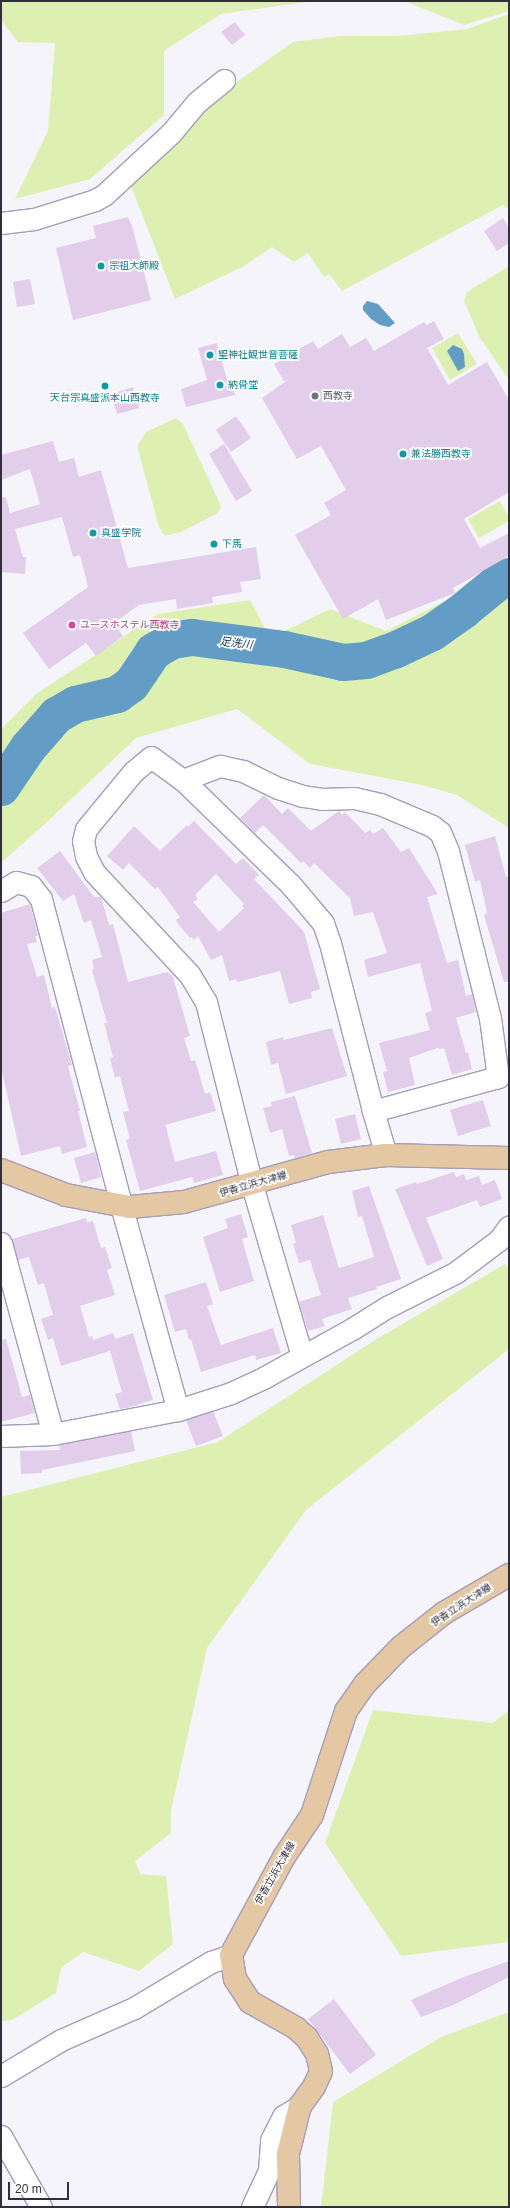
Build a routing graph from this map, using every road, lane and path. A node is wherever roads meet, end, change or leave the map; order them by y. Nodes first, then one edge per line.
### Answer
1 (224, 80) dead end
2 (1, 223) edge
3 (183, 780) junction
4 (1, 890) edge
5 (373, 1111) junction
6 (386, 1154) junction
7 (509, 1158) edge
8 (1, 1170) edge
9 (252, 1184) junction
10 (121, 1205) junction
11 (509, 1226) edge
12 (1, 1243) edge
13 (302, 1356) junction
14 (178, 1410) junction
15 (53, 1434) junction
16 (1, 1436) edge
17 (509, 1575) edge
18 (231, 1955) junction
19 (1, 2076) edge
20 (300, 2106) junction
21 (1, 2136) edge
22 (41, 2207) edge
23 (252, 2207) edge
24 (289, 2207) edge

1 - 2 street
3 - 5 street
3 - 5 street
3 - 9 street
4 - 10 street
5 - 6 street
6 - 7 main road, 伊香立浜大津線
6 - 9 main road, 伊香立浜大津線
8 - 10 main road, 伊香立浜大津線
9 - 10 main road, 伊香立浜大津線
9 - 13 street
10 - 14 street
11 - 13 street
12 - 15 street
13 - 14 street
14 - 15 street
15 - 16 street
17 - 18 main road, 伊香立浜大津線
18 - 19 street
18 - 20 main road
20 - 23 street
20 - 24 main road
21 - 22 street

